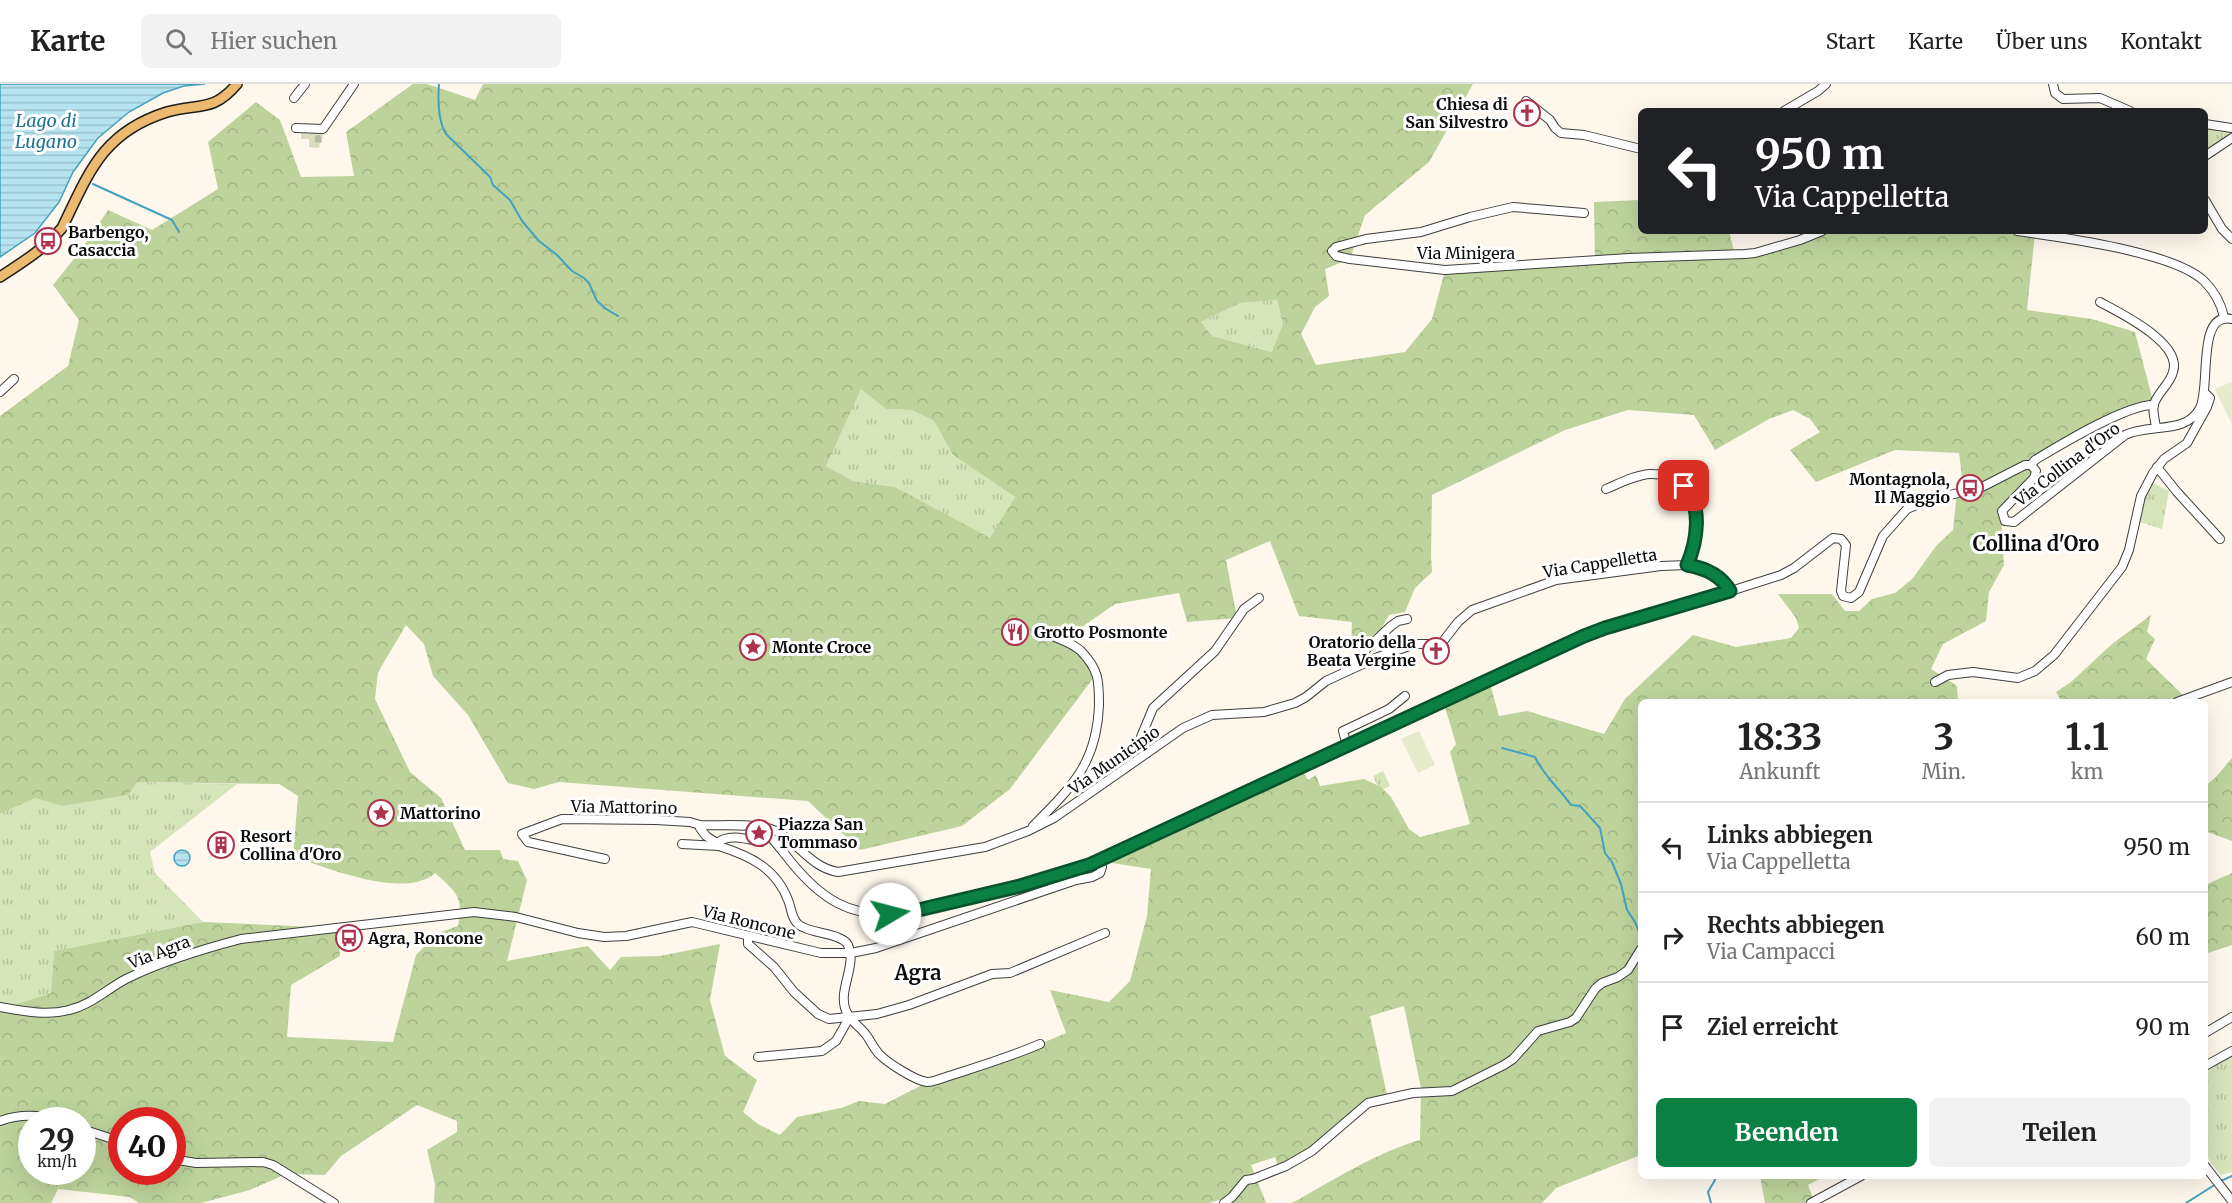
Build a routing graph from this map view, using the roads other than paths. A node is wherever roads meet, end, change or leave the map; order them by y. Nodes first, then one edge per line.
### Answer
1 (237, 84) edge
2 (305, 84) edge
3 (354, 84) edge
4 (1826, 84) edge
5 (2053, 84) edge
6 (294, 98) dead end
7 (1526, 100) dead end
8 (1789, 108) edge
9 (2123, 108) edge
10 (2208, 124) edge
11 (296, 128) dead end
12 (2232, 128) edge
13 (2232, 138) edge
14 (1638, 148) edge
15 (2208, 154) edge
16 (2208, 205) edge
17 (1584, 213) dead end
18 (1815, 234) edge
19 (2034, 234) edge
20 (2232, 239) edge
21 (0, 277) edge
22 (2100, 302) dead end
23 (2228, 318) edge
24 (14, 379) dead end
25 (0, 392) edge
26 (2204, 392) junction
27 (2154, 405) junction
28 (2156, 427) junction
29 (2031, 465) junction
30 (2157, 467) junction
31 (1606, 489) dead end
32 (2220, 539) dead end
33 (1687, 565) junction
34 (1730, 591) junction
35 (1259, 598) dead end
36 (1469, 612) joint
37 (1407, 619) dead end
38 (1049, 634) dead end
39 (1344, 671) junction
40 (1935, 682) dead end
41 (2232, 682) edge
42 (1405, 696) dead end
43 (2185, 699) edge
44 (1347, 746) junction
45 (1148, 753) junction
46 (764, 827) junction
47 (700, 828) dead end
48 (1028, 831) junction
49 (682, 844) dead end
50 (718, 845) junction
51 (605, 859) dead end
52 (1099, 861) junction
53 (335, 928) joint
54 (1106, 933) dead end
55 (748, 936) junction
56 (851, 953) junction
57 (1638, 954) edge
58 (0, 1007) edge
59 (2232, 1017) edge
60 (849, 1018) junction
61 (2208, 1031) edge
62 (1040, 1044) dead end
63 (2232, 1051) edge
64 (758, 1057) dead end
65 (2208, 1064) edge
66 (18, 1116) edge
67 (0, 1121) edge
68 (186, 1161) edge
69 (2208, 1170) edge
70 (1855, 1179) edge
71 (2232, 1201) edge
72 (334, 1203) edge
73 (1224, 1203) edge
74 (1811, 1203) edge

1 - 21 main road
2 - 6 street
3 - 11 street
4 - 8 street
5 - 9 street
7 - 14 street
10 - 12 street
13 - 15 street
16 - 20 street
17 - 18 street, Via Minigera
19 - 23 street
22 - 27 street
23 - 26 street, Via Collina d'Oro
24 - 25 street
26 - 28 street, Via Collina d'Oro
26 - 30 street
27 - 28 street
27 - 29 street
28 - 29 street, Via Collina d'Oro
29 - 34 street, Via Collina d'Oro
30 - 32 street
30 - 40 street
31 - 33 street
33 - 34 street, Via Cappelletta
33 - 36 street, Via Cappelletta
34 - 44 street, Via Collina d'Oro
35 - 45 street
36 - 39 street, Via Municipio
37 - 39 street
38 - 48 street
39 - 45 street, Via Municipio
41 - 43 street
42 - 44 street
44 - 52 street, Via Collina d'Oro
45 - 48 street, Via Municipio
46 - 48 street, Via Municipio
46 - 50 street
46 - 51 street, Via Mattorino
46 - 52 street, Via Collina d'Oro
47 - 50 street
49 - 50 street
50 - 56 street
52 - 56 street, Via Roncone
53 - 55 street, Via Roncone
53 - 58 street, Via Agra
54 - 60 street
55 - 56 street, Via Roncone
55 - 60 street
56 - 60 street
57 - 73 street
59 - 61 street
60 - 62 street
60 - 64 street
63 - 65 street
66 - 67 street
68 - 72 street
69 - 71 street
70 - 74 street

